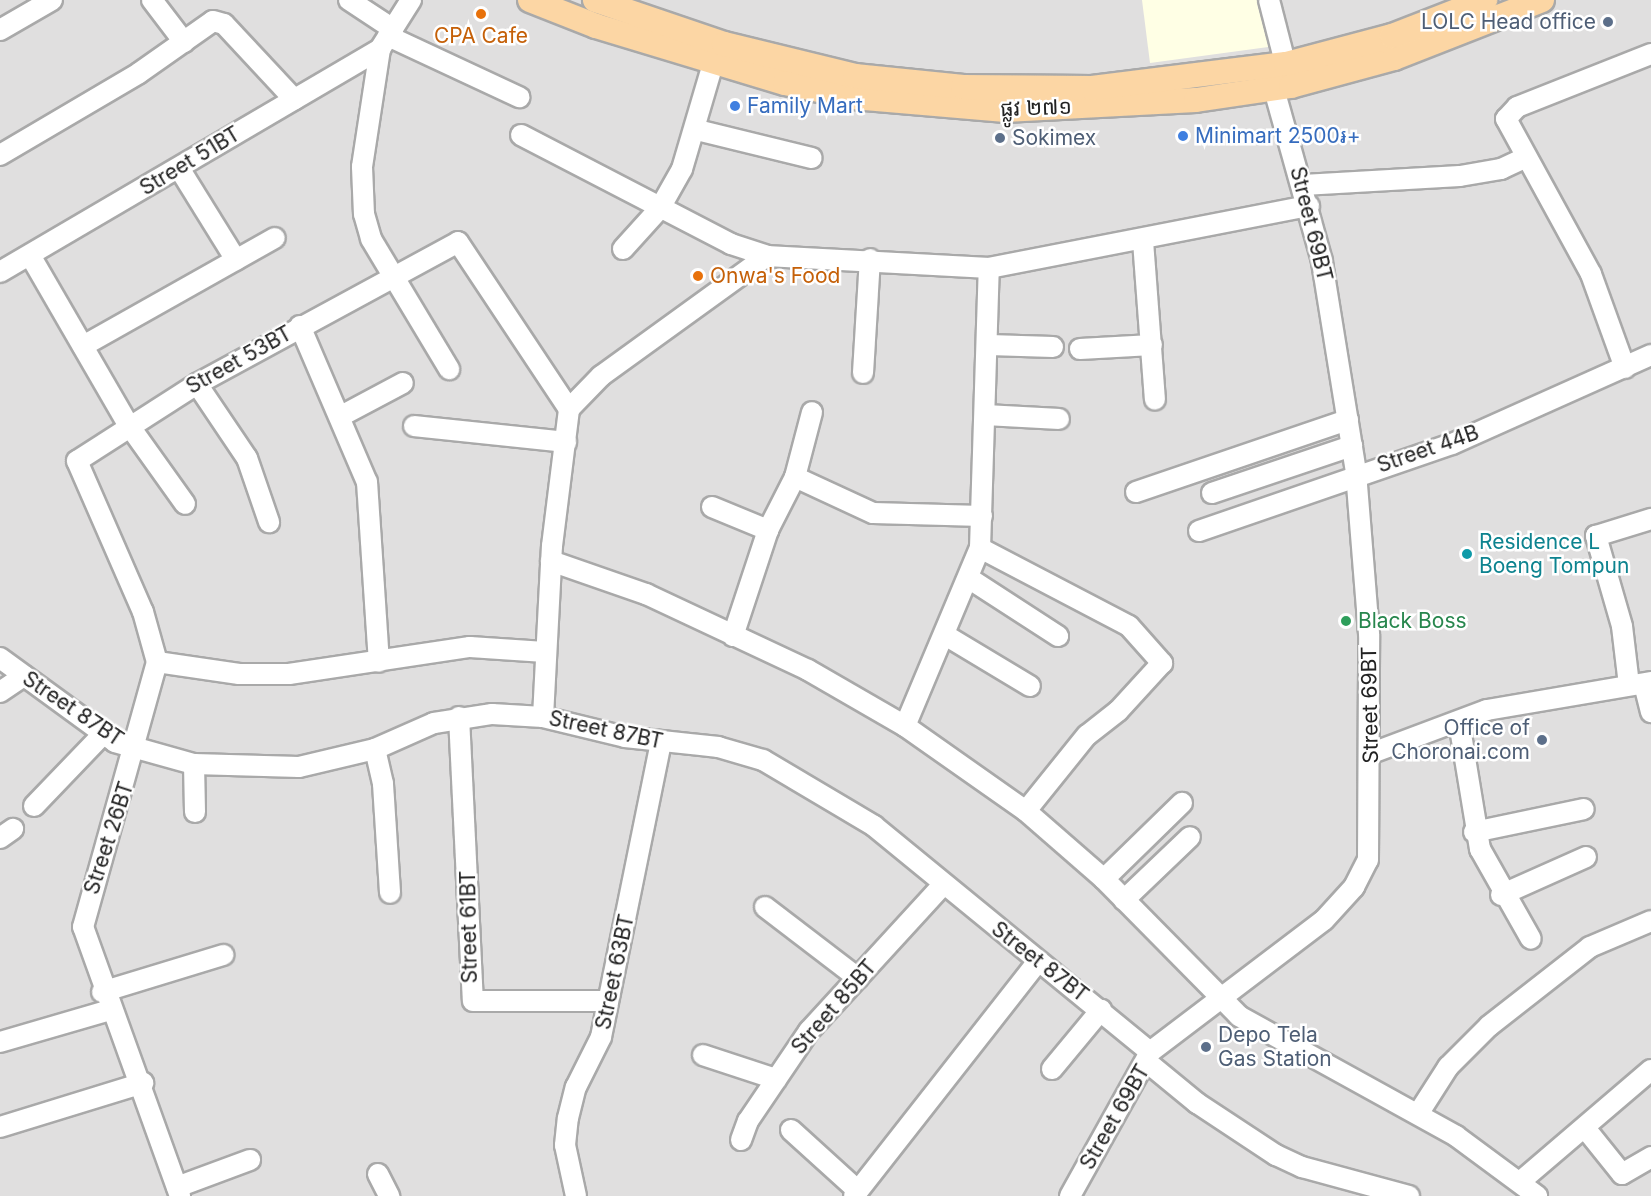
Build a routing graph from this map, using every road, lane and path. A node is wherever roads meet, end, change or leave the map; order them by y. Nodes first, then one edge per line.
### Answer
1 (52, 0) edge
2 (152, 0) edge
3 (349, 0) edge
4 (411, 0) edge
5 (530, 0) edge
6 (1269, 0) edge
7 (1485, 0) edge
8 (1542, 0) edge
9 (602, 1) edge
10 (596, 26) junction
11 (0, 30) edge
12 (387, 38) junction
13 (183, 42) junction
14 (1651, 54) edge
15 (713, 64) junction
16 (1279, 77) junction
17 (519, 97) dead end
18 (294, 99) junction
19 (697, 130) junction
20 (521, 135) dead end
21 (0, 155) edge
22 (812, 158) dead end
23 (1525, 158) junction
24 (179, 168) junction
25 (1303, 185) junction
26 (1309, 206) junction
27 (660, 208) junction
28 (275, 238) dead end
29 (1143, 242) junction
30 (622, 249) dead end
31 (766, 256) junction
32 (31, 257) junction
33 (236, 260) junction
34 (870, 260) junction
35 (989, 268) junction
36 (0, 272) edge
37 (394, 277) junction
38 (300, 326) junction
39 (989, 345) junction
40 (1152, 345) junction
41 (83, 346) junction
42 (1053, 347) dead end
43 (1080, 349) dead end
44 (1651, 355) edge
45 (1625, 368) junction
46 (449, 369) dead end
47 (863, 373) dead end
48 (403, 383) dead end
49 (197, 384) junction
50 (1155, 400) dead end
51 (569, 409) junction
52 (812, 412) dead end
53 (986, 415) junction
54 (341, 416) junction
55 (1059, 419) dead end
56 (1348, 420) junction
57 (128, 424) junction
58 (414, 426) dead end
59 (566, 442) junction
60 (1352, 446) junction
61 (88, 451) joint
62 (1356, 472) junction
63 (795, 477) junction
64 (1136, 492) dead end
65 (1212, 493) dead end
66 (185, 504) dead end
67 (712, 507) dead end
68 (982, 516) junction
69 (1651, 519) edge
70 (269, 522) dead end
71 (768, 530) junction
72 (1199, 531) dead end
73 (980, 548) junction
74 (551, 561) junction
75 (970, 579) junction
76 (945, 635) junction
77 (733, 636) junction
78 (1058, 636) dead end
79 (545, 652) junction
80 (0, 658) edge
81 (157, 662) junction
82 (379, 662) junction
83 (24, 676) junction
84 (1641, 684) edge
85 (1030, 686) dead end
86 (0, 692) edge
87 (1651, 712) edge
88 (459, 717) junction
89 (543, 717) junction
90 (1459, 722) junction
91 (905, 726) junction
92 (103, 734) junction
93 (661, 743) junction
94 (375, 749) junction
95 (136, 750) junction
96 (1372, 753) junction
97 (194, 764) junction
98 (1182, 803) dead end
99 (34, 806) dead end
100 (1584, 809) dead end
101 (1026, 810) junction
102 (195, 812) dead end
103 (1474, 832) junction
104 (1190, 837) dead end
105 (1586, 857) dead end
106 (1104, 879) junction
107 (943, 885) junction
108 (390, 892) dead end
109 (1502, 895) junction
110 (1124, 900) junction
111 (765, 907) dead end
112 (1651, 921) edge
113 (1531, 939) dead end
114 (223, 955) dead end
115 (1038, 961) junction
116 (858, 978) junction
117 (1220, 999) junction
118 (106, 1001) junction
119 (608, 1001) junction
120 (1101, 1010) junction
121 (0, 1042) edge
122 (703, 1055) dead end
123 (1149, 1057) junction
124 (1052, 1069) dead end
125 (1651, 1070) edge
126 (776, 1079) junction
127 (143, 1083) junction
128 (1418, 1114) junction
129 (0, 1127) edge
130 (1585, 1128) junction
131 (791, 1130) dead end
132 (741, 1140) dead end
133 (1651, 1157) edge
134 (250, 1160) dead end
135 (378, 1174) dead end
136 (1521, 1181) junction
137 (178, 1192) edge
138 (855, 1192) edge
139 (389, 1196) edge
140 (576, 1196) edge
141 (1070, 1196) edge
142 (1409, 1196) edge
143 (1537, 1196) edge

1 - 11 street
2 - 13 street
3 - 12 street
4 - 12 street
5 - 10 main road, ផ្លូវ ២៧១
6 - 16 street, Street 69BT
7 - 16 main road, ផ្លូវ ២៧១
8 - 16 main road, ផ្លូវ ២៧១
9 - 10 street
9 - 16 main road, ផ្លូវ ២៧១
10 - 15 main road, ផ្លូវ ២៧១
12 - 17 street
12 - 18 street, Street 51BT
12 - 37 street
13 - 18 street
13 - 21 street
14 - 23 street
15 - 16 main road, ផ្លូវ ២៧១
15 - 19 street
16 - 25 street, Street 69BT
18 - 24 street, Street 51BT
19 - 22 street
19 - 27 street
20 - 27 street
23 - 25 street
23 - 45 street
24 - 32 street, Street 51BT
24 - 33 street
25 - 26 street, Street 69BT
26 - 29 street
26 - 56 street, Street 69BT
27 - 30 street
27 - 31 street
28 - 33 street
29 - 35 street
29 - 40 street
31 - 34 street
31 - 51 street
32 - 36 street, Street 51BT
32 - 41 street
33 - 41 street
34 - 35 street
34 - 47 street
35 - 39 street
37 - 38 street, Street 53BT
37 - 46 street
37 - 51 street, Street 53BT
38 - 49 street, Street 53BT
38 - 54 street
39 - 42 street
39 - 53 street
40 - 43 street
40 - 50 street
41 - 57 street
44 - 45 street, Street 44B
45 - 62 street, Street 44B
48 - 54 street
49 - 57 street, Street 53BT
49 - 70 street
51 - 59 street
52 - 63 street
53 - 55 street
53 - 68 street
54 - 82 street
56 - 60 street, Street 69BT
56 - 64 street
57 - 61 street, Street 53BT
57 - 66 street
58 - 59 street
59 - 74 street
60 - 62 street, Street 69BT
60 - 65 street
61 - 81 street, Street 26BT
62 - 72 street, Street 44B
62 - 96 street, Street 69BT
63 - 68 street
63 - 71 street
67 - 71 street
68 - 73 street
69 - 84 street
71 - 77 street
73 - 75 street
73 - 101 street
74 - 77 street
74 - 79 street
75 - 76 street
75 - 78 street
76 - 85 street
76 - 91 street
77 - 91 street
79 - 82 street
79 - 89 street
80 - 83 street, Street 87BT
81 - 82 street
81 - 95 street, Street 26BT
83 - 86 street
83 - 92 street, Street 87BT
84 - 87 street
84 - 90 street
88 - 89 street, Street 87BT
88 - 94 street, Street 87BT
88 - 119 street, Street 61BT
89 - 93 street, Street 87BT
90 - 96 street
90 - 103 street
91 - 101 street
92 - 95 street, Street 87BT
92 - 99 street
93 - 107 street, Street 87BT
93 - 119 street, Street 63BT
94 - 97 street, Street 87BT
94 - 108 street
95 - 97 street, Street 87BT
95 - 118 street, Street 26BT
96 - 117 street, Street 69BT
97 - 102 street
98 - 106 street
100 - 103 street
101 - 106 street
103 - 109 street
104 - 110 street
105 - 109 street
106 - 110 street
107 - 115 street, Street 87BT
107 - 116 street, Street 85BT
109 - 113 street
110 - 117 street
111 - 116 street
112 - 128 street
114 - 118 street
115 - 120 street, Street 87BT
115 - 138 street
116 - 126 street, Street 85BT
117 - 123 street, Street 69BT
117 - 128 street
118 - 121 street
118 - 127 street, Street 26BT
119 - 140 street, Street 63BT
120 - 123 street, Street 87BT
120 - 124 street
122 - 126 street
123 - 141 street, Street 69BT
123 - 142 street, Street 87BT
125 - 130 street
126 - 132 street, Street 85BT
127 - 129 street
127 - 137 street, Street 26BT
128 - 136 street
130 - 133 street
130 - 136 street
131 - 138 street
134 - 137 street
135 - 139 street
136 - 143 street

